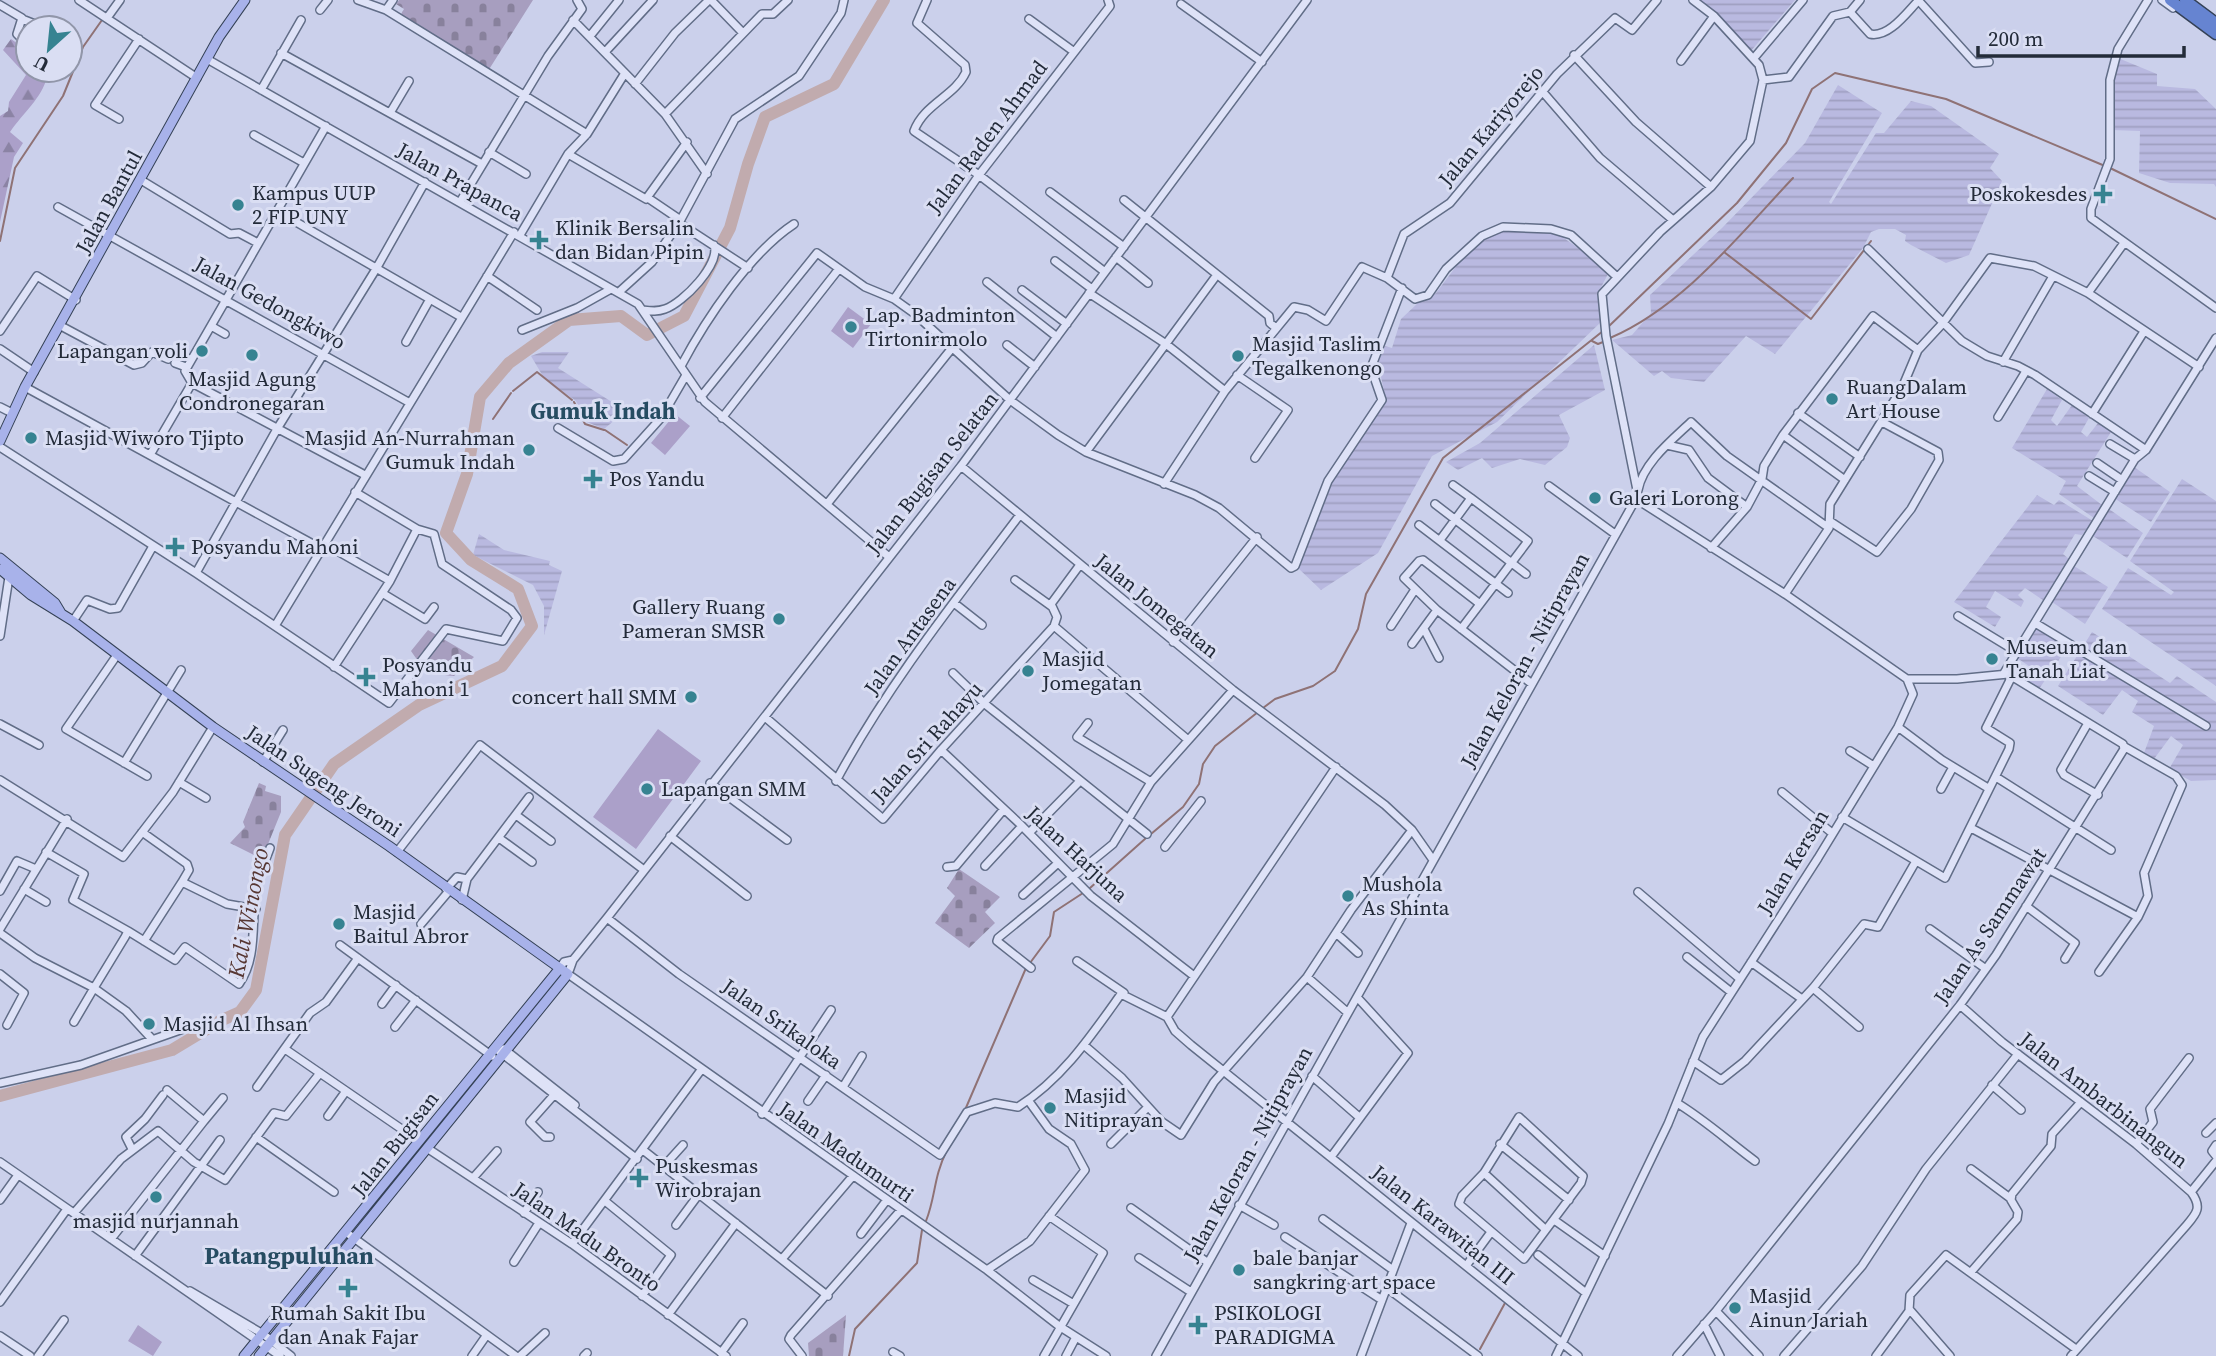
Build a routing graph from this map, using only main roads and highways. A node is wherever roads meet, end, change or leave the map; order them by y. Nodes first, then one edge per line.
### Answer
1 (245, 0) edge
2 (2170, 0) edge
3 (2185, 0) edge
4 (2193, 0) edge
5 (2216, 17) edge
6 (2216, 23) edge
7 (2216, 34) edge
8 (7, 424) junction
9 (0, 432) edge
10 (0, 441) edge
11 (0, 558) edge
12 (0, 569) edge
13 (61, 613) junction
14 (564, 971) joint
15 (498, 1052) junction
16 (419, 1141) junction
17 (428, 1147) junction
18 (350, 1236) junction
19 (244, 1356) edge
20 (259, 1356) edge

1 - 8 main road, Jalan Bantul
2 - 7 highway
3 - 6 highway
4 - 5 highway
8 - 9 main road, Jalan Bantul
8 - 10 main road, Jalan Bantul
11 - 13 main road, Jalan Sugeng Jeroni
12 - 13 main road, Jalan Sugeng Jeroni
13 - 14 main road, Jalan Sugeng Jeroni
14 - 15 main road, Jalan Bugisan
15 - 16 main road, Jalan Bugisan
15 - 17 main road, Jalan Bugisan
16 - 17 main road
16 - 18 main road, Jalan Bugisan
17 - 18 main road, Jalan Bugisan
18 - 19 main road, Jalan Bugisan
18 - 20 main road, Jalan Bugisan

